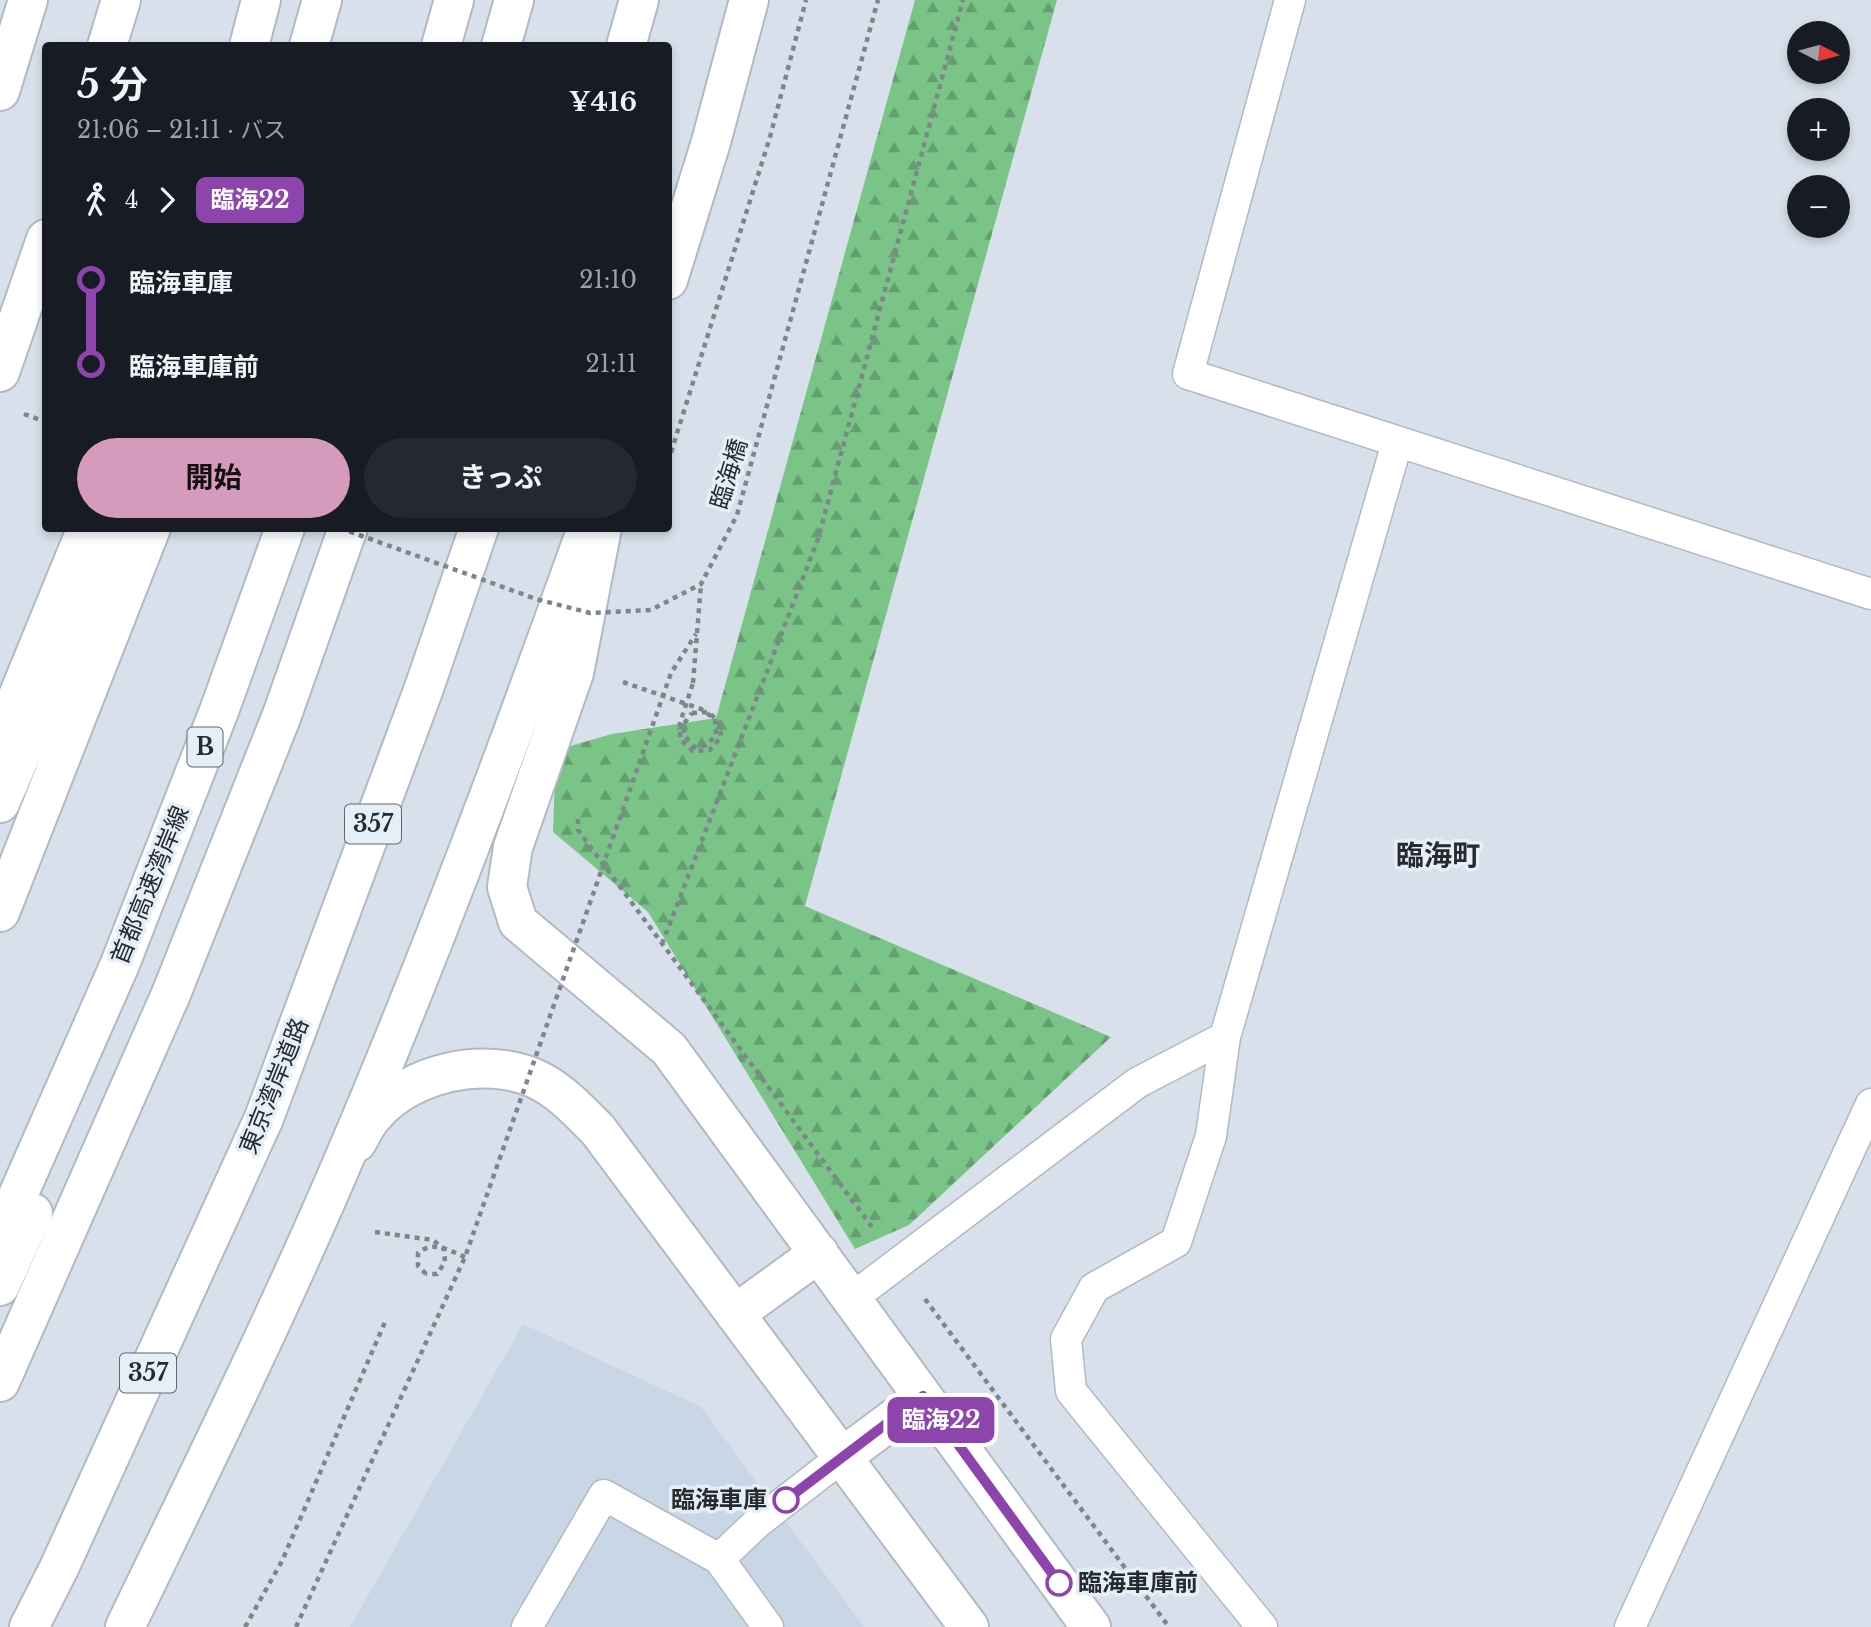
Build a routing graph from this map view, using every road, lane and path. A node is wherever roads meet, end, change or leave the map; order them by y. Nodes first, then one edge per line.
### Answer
1 (28, 0) edge
2 (121, 0) edge
3 (261, 0) edge
4 (322, 0) edge
5 (454, 0) edge
6 (514, 0) edge
7 (639, 0) edge
8 (749, 0) edge
9 (806, 0) edge
10 (878, 0) edge
11 (963, 0) edge
12 (1290, 0) edge
13 (108, 42) edge
14 (250, 42) edge
15 (310, 42) edge
16 (442, 42) edge
17 (502, 42) edge
18 (627, 42) edge
19 (0, 91) edge
20 (42, 251) edge
21 (672, 267) edge
22 (0, 372) edge
23 (1397, 443) junction
24 (672, 448) edge
25 (85, 532) edge
26 (116, 532) edge
27 (149, 532) edge
28 (284, 532) edge
29 (347, 532) edge
30 (351, 532) edge
31 (478, 532) edge
32 (586, 532) edge
33 (601, 532) edge
34 (701, 584) junction
35 (1871, 594) edge
36 (623, 609) dead end
37 (619, 622) dead end
38 (696, 634) junction
39 (614, 680) dead end
40 (0, 740) edge
41 (0, 803) edge
42 (577, 805) dead end
43 (0, 912) edge
44 (662, 944) junction
45 (120, 964) junction
46 (1225, 1037) junction
47 (1871, 1104) edge
48 (340, 1167) junction
49 (375, 1232) dead end
50 (0, 1236) edge
51 (819, 1253) junction
52 (465, 1257) junction
53 (900, 1264) junction
54 (0, 1286) edge
55 (852, 1298) junction
56 (735, 1314) junction
57 (385, 1322) dead end
58 (0, 1382) edge
59 (923, 1396) junction
60 (842, 1457) junction
61 (719, 1559) junction
62 (29, 1627) edge
63 (125, 1627) edge
64 (245, 1627) edge
65 (296, 1627) edge
66 (527, 1627) edge
67 (768, 1627) edge
68 (969, 1627) edge
69 (1091, 1627) edge
70 (1169, 1627) edge
71 (1262, 1627) edge
72 (1630, 1627) edge

1 - 19 main road
2 - 13 main road
3 - 14 main road
4 - 15 main road
5 - 16 main road
6 - 17 main road
7 - 18 main road
8 - 21 main road
9 - 24 path
10 - 34 path, 臨海橋, bridge
11 - 44 path
12 - 23 lane
20 - 22 main road
23 - 35 lane
23 - 46 lane
25 - 40 main road
26 - 41 main road
27 - 43 main road
28 - 45 main road, 首都高速湾岸線 / B
29 - 58 main road
30 - 34 path, bridge
31 - 62 main road, 東京湾岸道路 / 357
32 - 48 main road
33 - 51 main road
34 - 38 path
36 - 37 path
38 - 39 path, bridge
38 - 52 path, bridge
42 - 44 path
44 - 53 path
45 - 50 main road, 首都高速湾岸線 / B
45 - 54 main road
46 - 53 lane
46 - 71 lane
47 - 72 lane
48 - 56 main road
48 - 63 main road
49 - 52 path, bridge
51 - 55 main road
51 - 56 main road
52 - 65 path, bridge
53 - 55 lane
53 - 70 path
55 - 59 main road
56 - 60 main road
57 - 64 path
59 - 60 main road
59 - 69 main road
60 - 61 lane
60 - 68 main road
61 - 66 lane
61 - 67 lane

